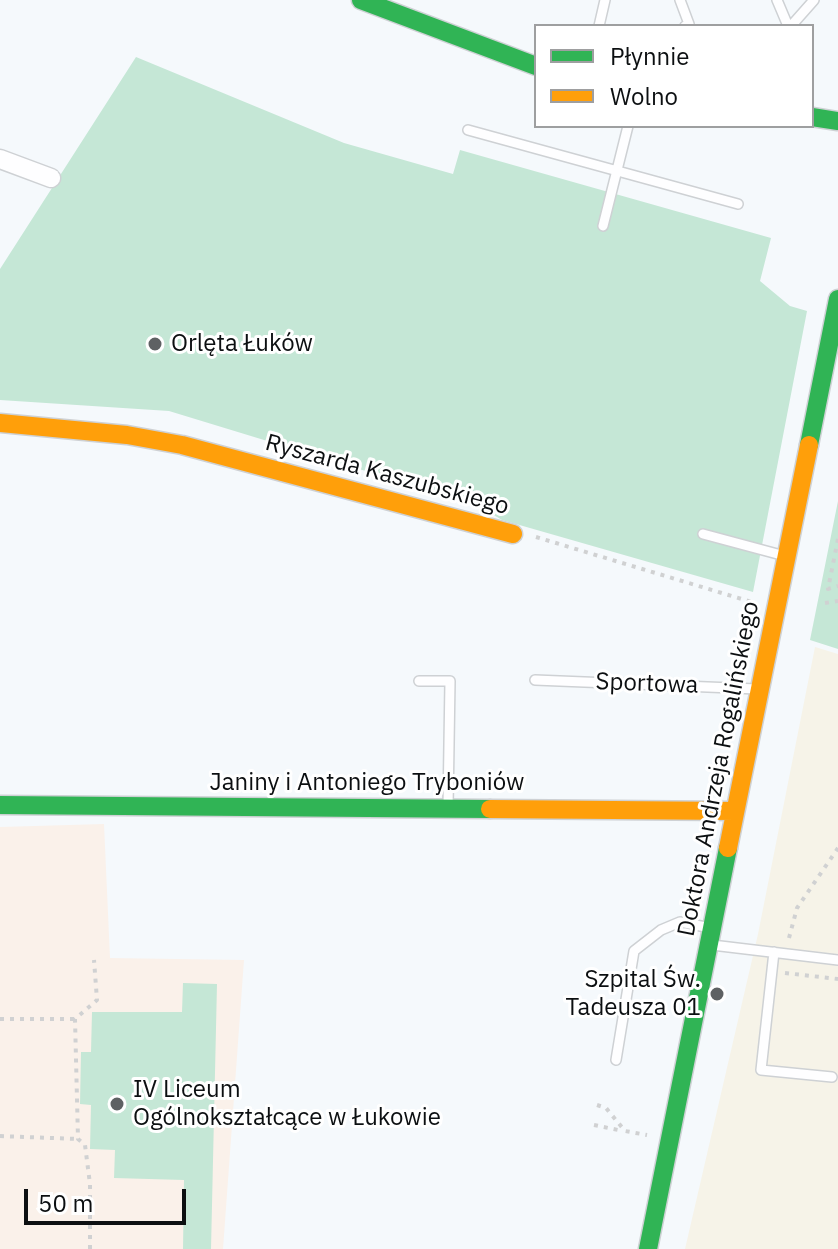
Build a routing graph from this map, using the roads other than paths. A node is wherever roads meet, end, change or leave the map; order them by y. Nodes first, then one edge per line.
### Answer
1 (361, 0) edge
2 (605, 0) edge
3 (680, 0) edge
4 (777, 0) edge
5 (814, 0) edge
6 (599, 24) edge
7 (689, 24) edge
8 (789, 24) edge
9 (792, 24) edge
10 (534, 65) edge
11 (814, 117) edge
12 (838, 121) edge
13 (628, 128) edge
14 (468, 130) dead end
15 (0, 159) edge
16 (617, 172) junction
17 (51, 178) dead end
18 (738, 204) dead end
19 (603, 226) dead end
20 (838, 299) edge
21 (0, 423) edge
22 (513, 534) road end
23 (703, 534) dead end
24 (785, 556) junction
25 (535, 680) dead end
26 (419, 681) dead end
27 (760, 689) junction
28 (0, 805) edge
29 (448, 807) junction
30 (735, 811) junction
31 (710, 936) junction
32 (774, 952) junction
33 (838, 960) edge
34 (616, 1060) dead end
35 (832, 1077) dead end
36 (648, 1249) edge

1 - 10 street
2 - 6 lane
3 - 7 lane
4 - 8 lane
5 - 9 lane
11 - 12 street
13 - 16 lane
14 - 16 lane
15 - 17 street
16 - 18 lane
16 - 19 lane
20 - 24 street, Doktora Andrzeja Rogalińskiego
21 - 22 street, Ryszarda Kaszubskiego
23 - 24 lane
24 - 27 street, Doktora Andrzeja Rogalińskiego
25 - 27 lane, Sportowa
26 - 29 lane
27 - 30 street, Doktora Andrzeja Rogalińskiego
28 - 29 street, Janiny i Antoniego Tryboniów
29 - 30 street, Janiny i Antoniego Tryboniów
30 - 31 street, Doktora Andrzeja Rogalińskiego
31 - 32 lane
31 - 34 lane
31 - 36 street, Doktora Andrzeja Rogalińskiego
32 - 33 lane
32 - 35 lane

